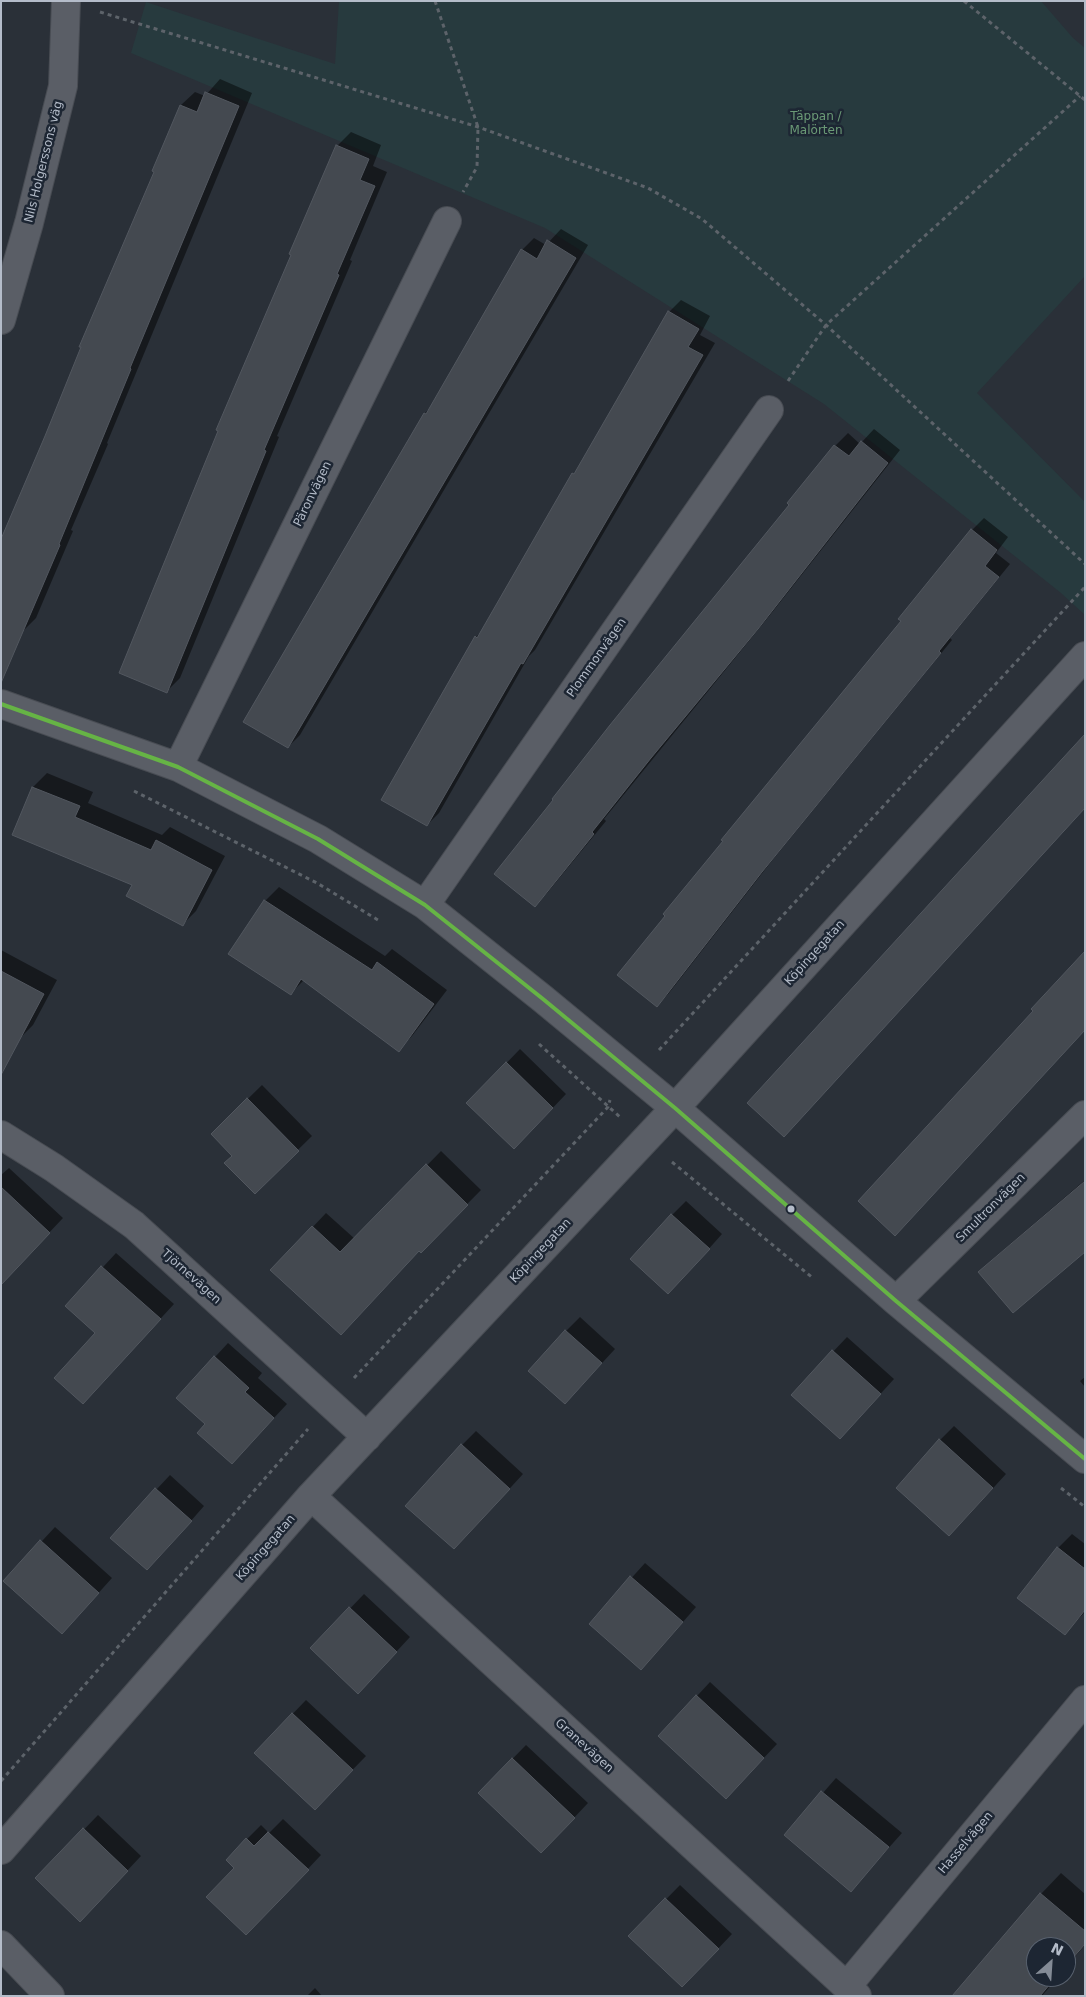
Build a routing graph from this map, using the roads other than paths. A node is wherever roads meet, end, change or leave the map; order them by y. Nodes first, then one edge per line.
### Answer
1 (66, 1) edge
2 (447, 221) road end
3 (1, 320) edge
4 (769, 410) road end
5 (1085, 656) edge
6 (1, 704) edge
7 (178, 767) junction
8 (425, 905) junction
9 (675, 1108) junction
10 (1085, 1115) edge
11 (1, 1135) edge
12 (896, 1301) junction
13 (367, 1437) junction
14 (1085, 1459) edge
15 (311, 1496) junction
16 (1085, 1700) edge
17 (1, 1850) edge
18 (1, 1945) edge
19 (852, 1991) edge
20 (50, 1996) edge

1 - 3 street, Nils Holgerssons väg
2 - 7 street, Päronvägen
4 - 8 street, Plommonvägen
5 - 9 street, Köpingegatan
6 - 7 street
7 - 8 street
8 - 9 street
9 - 12 street
9 - 13 street, Köpingegatan
10 - 12 street, Smultronvägen
11 - 13 street, Tjörnevägen
12 - 14 street
13 - 15 street, Köpingegatan
15 - 17 street, Köpingegatan
15 - 19 street, Granevägen
16 - 19 street, Hasselvägen
18 - 20 street

